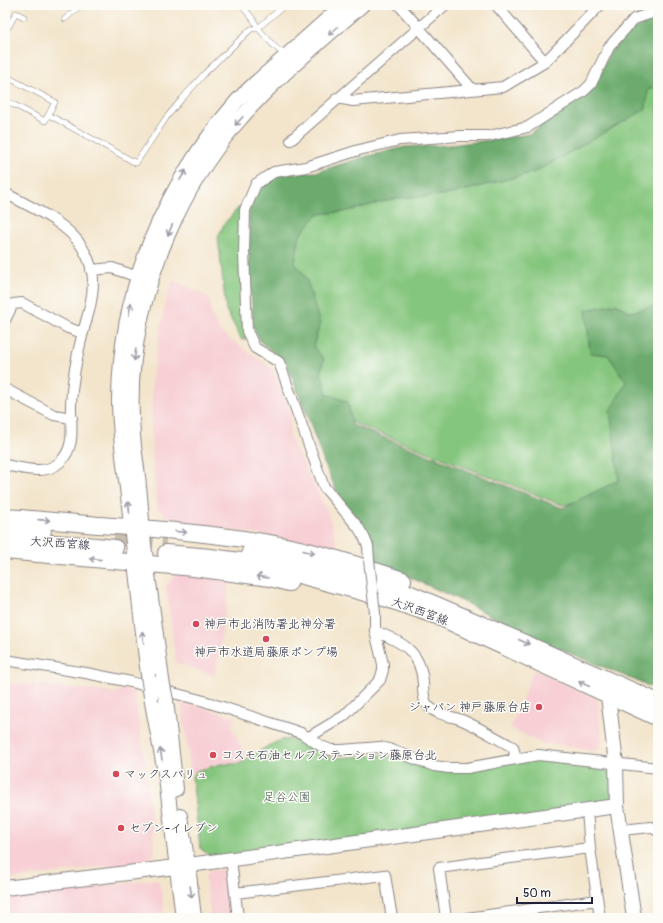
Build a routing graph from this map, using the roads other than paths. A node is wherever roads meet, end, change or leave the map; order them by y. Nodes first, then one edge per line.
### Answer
1 (81, 5) edge
2 (242, 5) edge
3 (285, 5) edge
4 (343, 5) edge
5 (362, 5) edge
6 (399, 5) edge
7 (446, 5) edge
8 (496, 5) edge
9 (594, 7) edge
10 (658, 11) edge
11 (24, 17) dead end
12 (65, 19) dead end
13 (419, 27) junction
14 (258, 28) junction
15 (5, 32) edge
16 (285, 56) junction
17 (545, 62) junction
18 (5, 86) edge
19 (472, 89) junction
20 (337, 98) junction
21 (5, 100) edge
22 (49, 115) junction
23 (291, 140) dead end
24 (5, 193) edge
25 (91, 270) junction
26 (138, 277) junction
27 (5, 320) edge
28 (83, 333) junction
29 (5, 389) edge
30 (72, 418) junction
31 (5, 465) edge
32 (5, 517) edge
33 (136, 527) junction
34 (5, 528) edge
35 (5, 540) edge
36 (166, 547) tunnel mouth
37 (5, 551) edge
38 (140, 563) junction
39 (375, 631) junction
40 (488, 633) junction
41 (5, 660) edge
42 (612, 689) junction
43 (658, 702) edge
44 (658, 718) edge
45 (309, 737) junction
46 (516, 758) junction
47 (616, 764) junction
48 (658, 768) edge
49 (617, 806) junction
50 (587, 811) junction
51 (621, 830) junction
52 (658, 831) edge
53 (590, 848) junction
54 (231, 859) junction
55 (182, 866) junction
56 (5, 888) edge
57 (235, 893) junction
58 (597, 900) junction
59 (183, 918) edge
60 (194, 918) edge
61 (238, 918) edge
62 (392, 918) edge
63 (446, 918) edge
64 (467, 918) edge
65 (600, 918) edge
66 (634, 918) edge

1 - 12 lane
2 - 14 lane
3 - 14 lane
4 - 16 street
5 -> 33 street
6 - 13 street
7 - 13 street
8 - 17 street
9 - 17 street
10 - 39 street, bridge
11 - 15 lane
13 - 19 street
13 - 20 street
14 - 16 lane
14 - 22 lane
26 -> 16 street
17 - 19 street
18 - 22 lane
19 - 20 street
20 - 23 street
21 - 22 lane
24 - 25 street
25 - 26 street
25 - 28 street
33 -> 26 street
27 - 28 street
28 - 30 street
29 - 30 street
30 - 31 street
32 -> 33 main road
33 - 38 street
33 -> 40 main road
34 - 35 main road, 大沢西宮線
36 - 40 main road, 大沢西宮線
38 -> 37 main road
40 -> 38 main road
38 - 55 street, bridge
55 -> 38 street, bridge
39 - 45 street
39 - 46 street
40 - 42 main road, 大沢西宮線
41 - 45 street
42 - 43 main road, 大沢西宮線
42 - 44 main road, 大沢西宮線
42 - 47 street
45 - 46 street
46 - 47 street
47 - 48 street
47 - 49 street
49 - 50 street
49 - 51 street
50 - 53 street
50 - 54 street
51 - 52 street
51 - 66 street
53 - 58 street
53 - 63 street
54 - 55 street
54 - 57 street
55 - 56 street
55 - 59 street
55 -> 60 street
57 - 61 street
57 - 62 street
58 - 64 street
58 - 65 street

